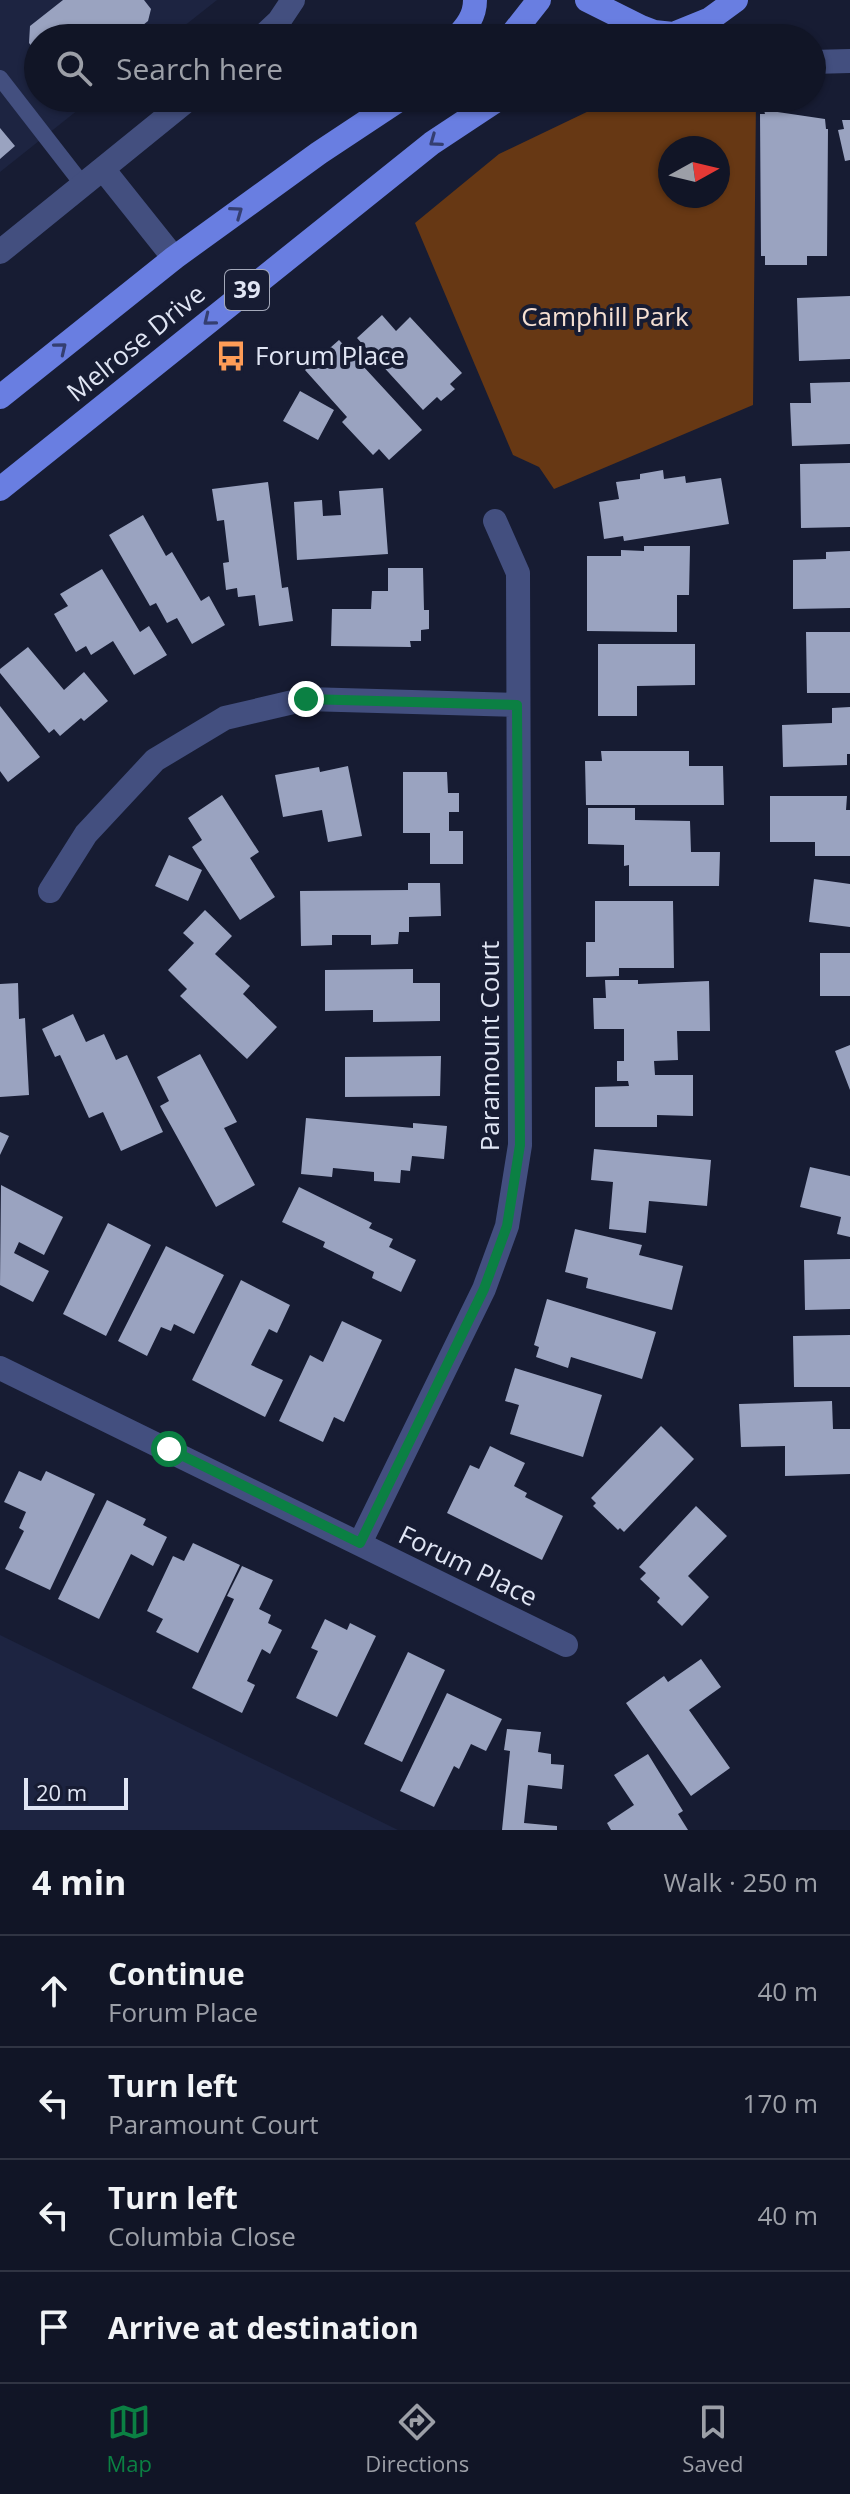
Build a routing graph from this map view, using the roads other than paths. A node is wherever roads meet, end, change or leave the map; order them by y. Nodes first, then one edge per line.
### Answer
1 (293, 0) edge
2 (475, 0) edge
3 (539, 0) edge
4 (587, 0) edge
5 (736, 1) edge
6 (276, 24) edge
7 (468, 24) edge
8 (520, 24) edge
9 (635, 24) edge
10 (696, 24) edge
11 (850, 61) edge
12 (826, 62) edge
13 (0, 78) edge
14 (24, 109) edge
15 (26, 112) edge
16 (173, 112) edge
17 (381, 112) edge
18 (479, 112) edge
19 (103, 169) junction
20 (83, 185) junction
21 (0, 252) edge
22 (174, 258) junction
23 (0, 397) edge
24 (0, 489) edge
25 (495, 521) dead end
26 (517, 705) junction
27 (50, 891) dead end
28 (0, 1368) edge
29 (360, 1543) junction
30 (566, 1645) dead end

1 - 6 street
2 - 7 main road
3 - 8 main road
4 - 9 main road
5 - 10 main road
11 - 12 street
13 - 14 lane
15 - 20 lane
16 - 19 street
22 -> 17 main road, Melrose Drive
18 -> 24 main road, Melrose Drive / 39
19 - 20 street
19 - 22 street
20 - 21 street
23 -> 22 main road, Melrose Drive
25 - 26 street, Paramount Court
26 - 27 street
26 - 29 street, Paramount Court
28 - 29 street, Forum Place
29 - 30 street, Forum Place

